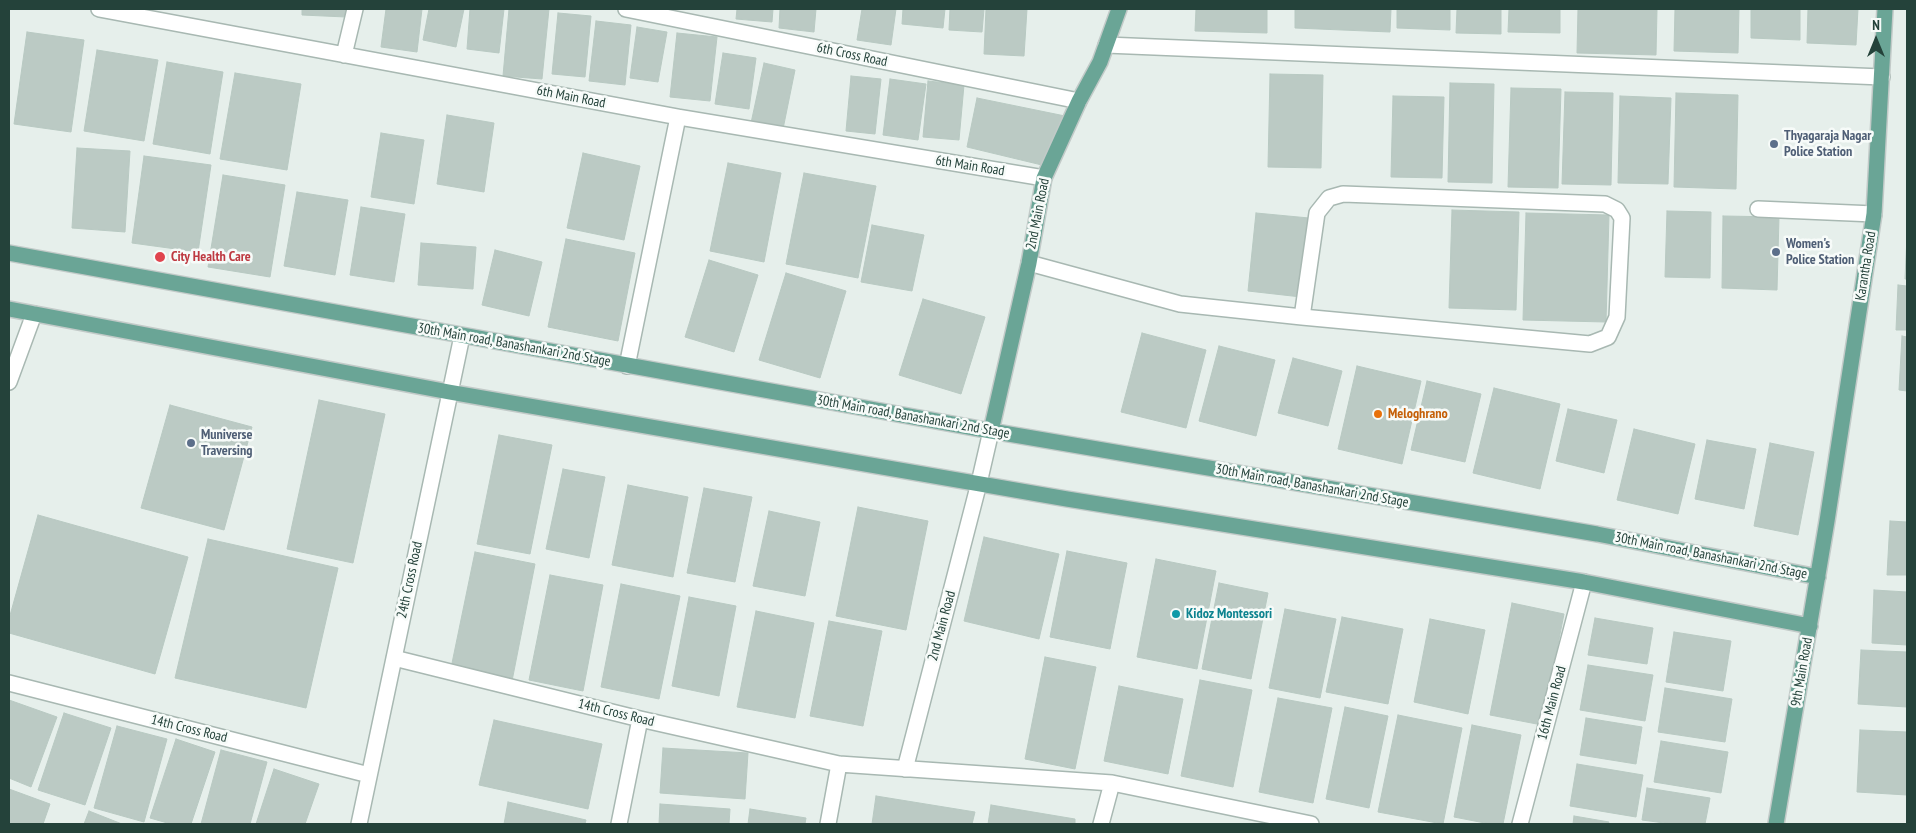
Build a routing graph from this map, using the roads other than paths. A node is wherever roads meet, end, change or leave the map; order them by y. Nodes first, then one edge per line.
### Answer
1 (99, 9) edge
2 (356, 9) edge
3 (626, 9) edge
4 (1119, 9) edge
5 (1885, 9) edge
6 (1106, 45) junction
7 (344, 55) junction
8 (1882, 77) junction
9 (1079, 101) junction
10 (678, 118) junction
11 (1044, 178) junction
12 (1758, 209) dead end
13 (1874, 214) junction
14 (9, 253) edge
15 (1029, 263) junction
16 (9, 309) edge
17 (34, 314) junction
18 (1302, 317) junction
19 (462, 336) junction
20 (627, 366) junction
21 (9, 382) edge
22 (449, 392) junction
23 (991, 432) junction
24 (979, 483) junction
25 (1827, 520) joint
26 (1818, 577) junction
27 (1584, 582) junction
28 (1810, 626) junction
29 (394, 658) junction
30 (9, 683) edge
31 (640, 719) junction
32 (839, 764) junction
33 (905, 769) junction
34 (369, 775) junction
35 (1112, 782) junction
36 (1291, 822) edge
37 (359, 824) edge
38 (619, 824) edge
39 (828, 824) edge
40 (1101, 824) edge
41 (1311, 824) edge
42 (1520, 824) edge
43 (1776, 824) edge

1 - 7 street, 6th Main Road
2 - 7 street
3 - 9 street, 6th Cross Road
4 - 6 main road, 2nd Main Road
5 - 8 main road, Karantha Road
6 - 8 street
6 - 9 main road, 2nd Main Road
7 - 10 street, 6th Main Road
8 - 13 main road, Karantha Road
9 - 11 main road, 2nd Main Road
10 - 11 street, 6th Main Road
10 - 20 street
11 - 15 main road, 2nd Main Road
12 - 13 street
13 - 25 main road, Karantha Road
14 - 19 main road, 30th Main road, Banashankari 2nd Stage
15 - 18 street
15 - 23 main road, 2nd Main Road
16 - 17 main road
17 - 21 street
17 - 22 main road
18 - 18 street
19 - 20 main road, 30th Main road, Banashankari 2nd Stage
19 - 22 street, 24th Cross Road
20 - 23 main road, 30th Main road, Banashankari 2nd Stage
22 - 24 main road
22 - 29 street, 24th Cross Road
23 - 24 street, 2nd Main Road
23 - 26 main road, 30th Main road, Banashankari 2nd Stage
24 - 27 main road
24 - 33 street, 2nd Main Road
25 - 26 main road, 9th Main Road
26 - 28 main road, 9th Main Road
27 - 28 main road
27 - 42 street, 16th Main Road
28 - 43 main road, 9th Main Road
29 - 31 street, 14th Cross Road
29 - 34 street, 24th Cross Road
30 - 34 street, 14th Cross Road
31 - 32 street, 14th Cross Road
31 - 38 street
32 - 33 street, 14th Cross Road
32 - 39 street
33 - 35 street, 14th Cross Road
34 - 37 street, 24th Cross Road
35 - 36 street, 14th Cross Road
35 - 40 street
36 - 41 street, 14th Cross Road

